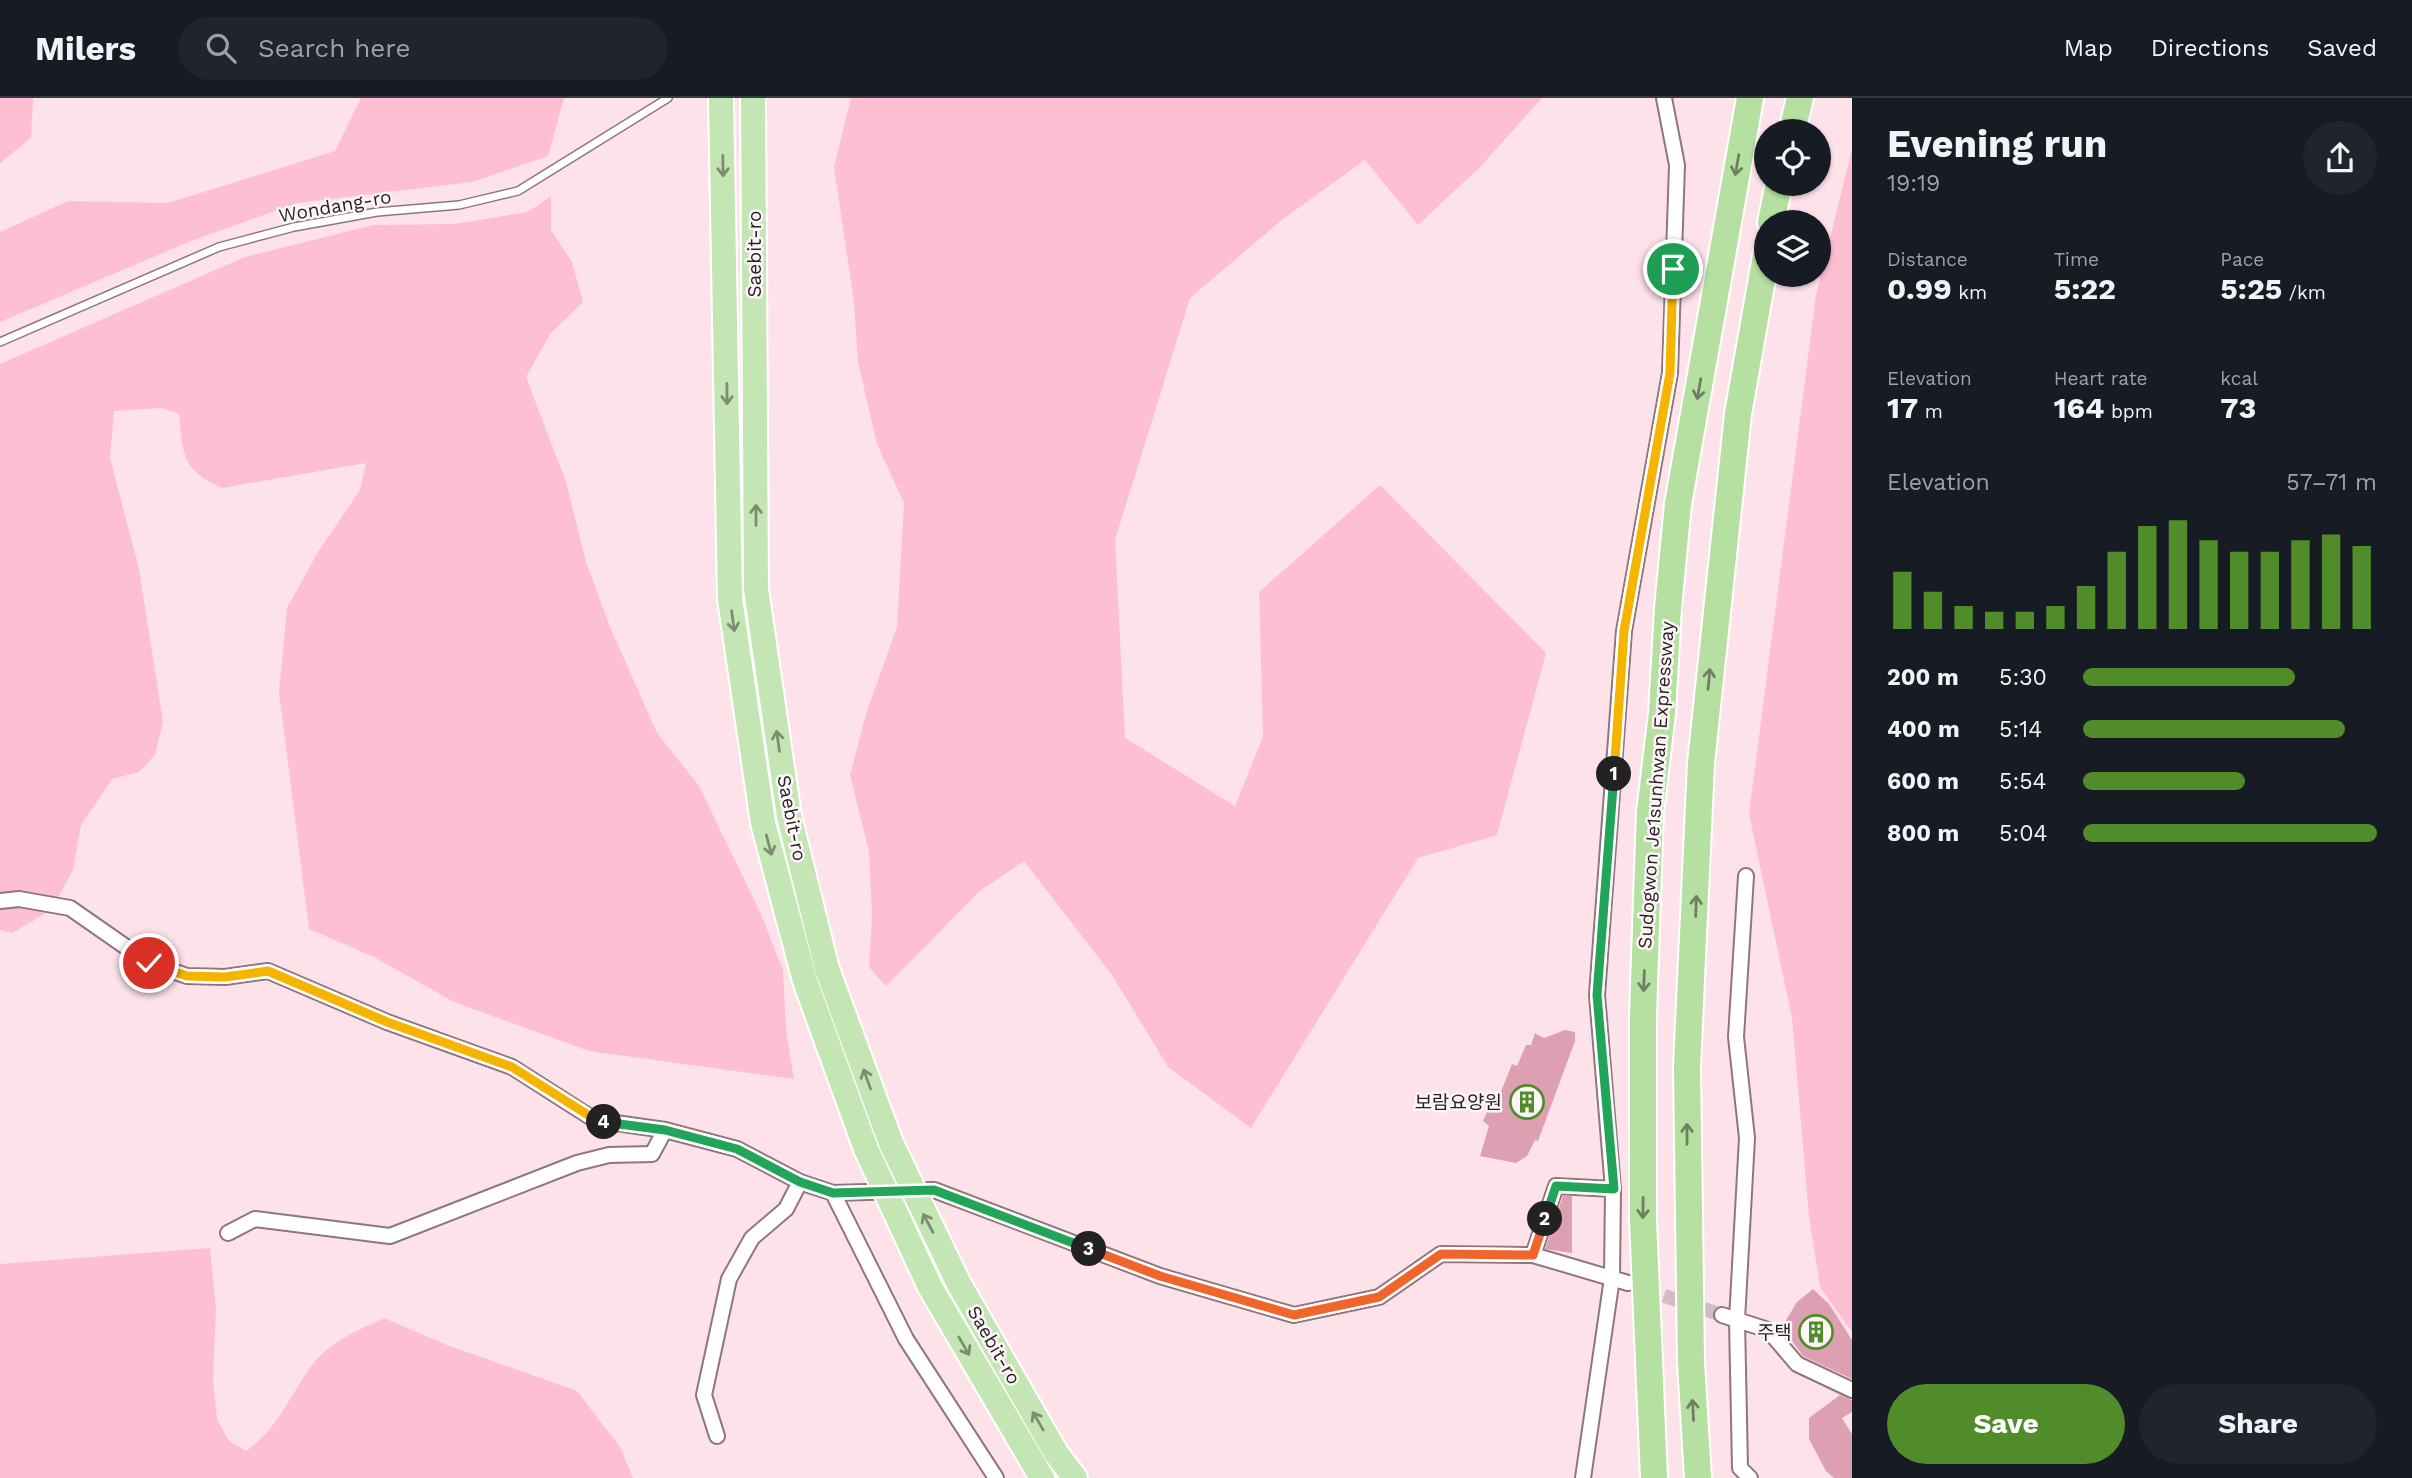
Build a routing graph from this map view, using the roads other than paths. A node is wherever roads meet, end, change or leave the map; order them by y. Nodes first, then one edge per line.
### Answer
1 (668, 98) edge
2 (722, 98) edge
3 (753, 98) edge
4 (1664, 98) edge
5 (1750, 98) edge
6 (1800, 98) edge
7 (1795, 119) edge
8 (1761, 287) edge
9 (0, 342) edge
10 (1746, 876) dead end
11 (0, 901) edge
12 (665, 1130) junction
13 (800, 1182) junction
14 (1614, 1189) junction
15 (833, 1193) junction
16 (228, 1233) dead end
17 (1533, 1255) junction
18 (1612, 1278) junction
19 (1628, 1283) tunnel mouth
20 (1722, 1315) tunnel mouth
21 (1737, 1320) junction
22 (1852, 1390) edge
23 (717, 1436) dead end
24 (996, 1478) edge
25 (1042, 1478) edge
26 (1075, 1478) edge
27 (1583, 1478) edge
28 (1654, 1478) edge
29 (1698, 1478) edge
30 (1750, 1478) edge

1 - 9 lane, Wondang-ro
2 -> 25 highway, Saebit-ro, bridge
26 -> 3 highway, Saebit-ro, bridge
4 - 14 street
5 -> 28 highway, Sudogwon Je1sunhwan Expressway
6 - 7 highway
29 -> 8 highway
10 - 21 street
11 - 12 street
12 - 13 street
12 - 16 street
13 - 15 street
13 - 23 street
14 - 17 street
14 - 18 street
15 - 17 street
15 - 24 street
17 - 18 street
18 - 19 street
18 - 27 street
20 - 21 street
21 - 22 street
21 - 30 street

